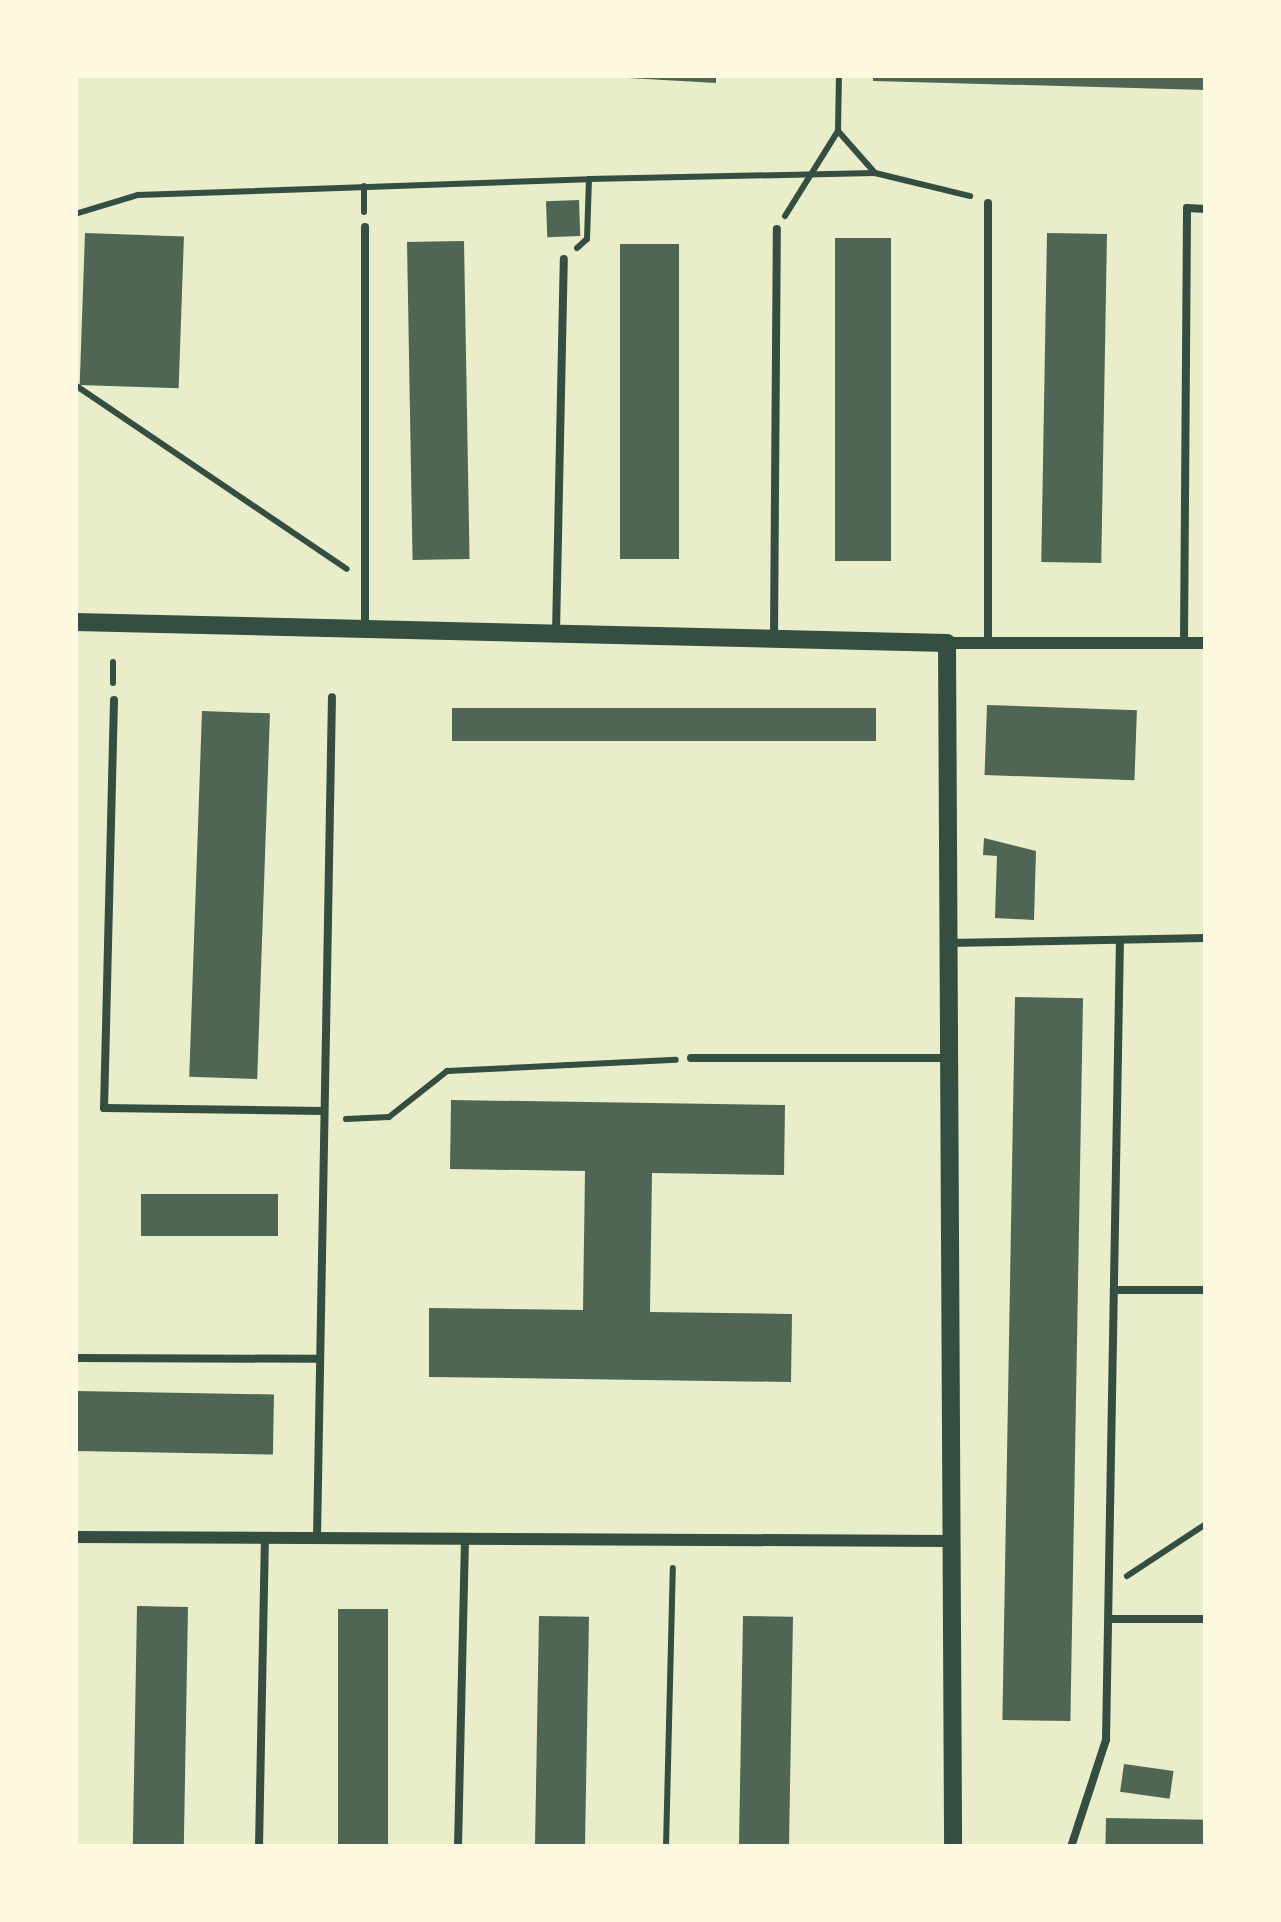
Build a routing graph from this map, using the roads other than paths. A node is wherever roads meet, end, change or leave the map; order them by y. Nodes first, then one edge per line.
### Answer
1 (988, 203) road end
2 (1206, 209) edge
3 (364, 227) dead end
4 (777, 229) road end
5 (564, 259) road end
6 (75, 622) edge
7 (364, 629) junction
8 (556, 633) junction
9 (774, 639) junction
10 (947, 643) junction
11 (988, 643) junction
12 (1184, 643) junction
13 (1206, 643) edge
14 (332, 697) dead end
15 (113, 700) dead end
16 (1206, 938) edge
17 (1120, 941) junction
18 (946, 944) junction
19 (691, 1058) road end
20 (947, 1058) junction
21 (323, 1116) junction
22 (1119, 1290) junction
23 (1206, 1290) edge
24 (75, 1358) edge
25 (318, 1359) junction
26 (75, 1537) edge
27 (265, 1538) junction
28 (317, 1538) junction
29 (465, 1538) junction
30 (950, 1541) junction
31 (1112, 1619) junction
32 (1206, 1619) edge
33 (259, 1847) edge
34 (458, 1847) edge
35 (953, 1847) edge
36 (1071, 1847) edge

1 - 11 lane
2 - 12 lane
3 - 7 lane
4 - 9 lane
5 - 8 lane
6 - 7 street
7 - 8 street
8 - 9 street
9 - 10 street
10 - 11 street
10 - 18 street
11 - 12 street
12 - 13 street
14 - 21 lane
15 - 21 lane
16 - 17 lane
17 - 18 lane
17 - 22 lane
18 - 20 street
19 - 20 lane
20 - 30 street
21 - 25 lane
22 - 23 lane
22 - 31 lane
24 - 25 lane
25 - 28 lane
26 - 27 street
27 - 28 street
27 - 33 lane
28 - 29 street
29 - 30 street
29 - 34 lane
30 - 35 street
31 - 32 lane
31 - 36 lane

